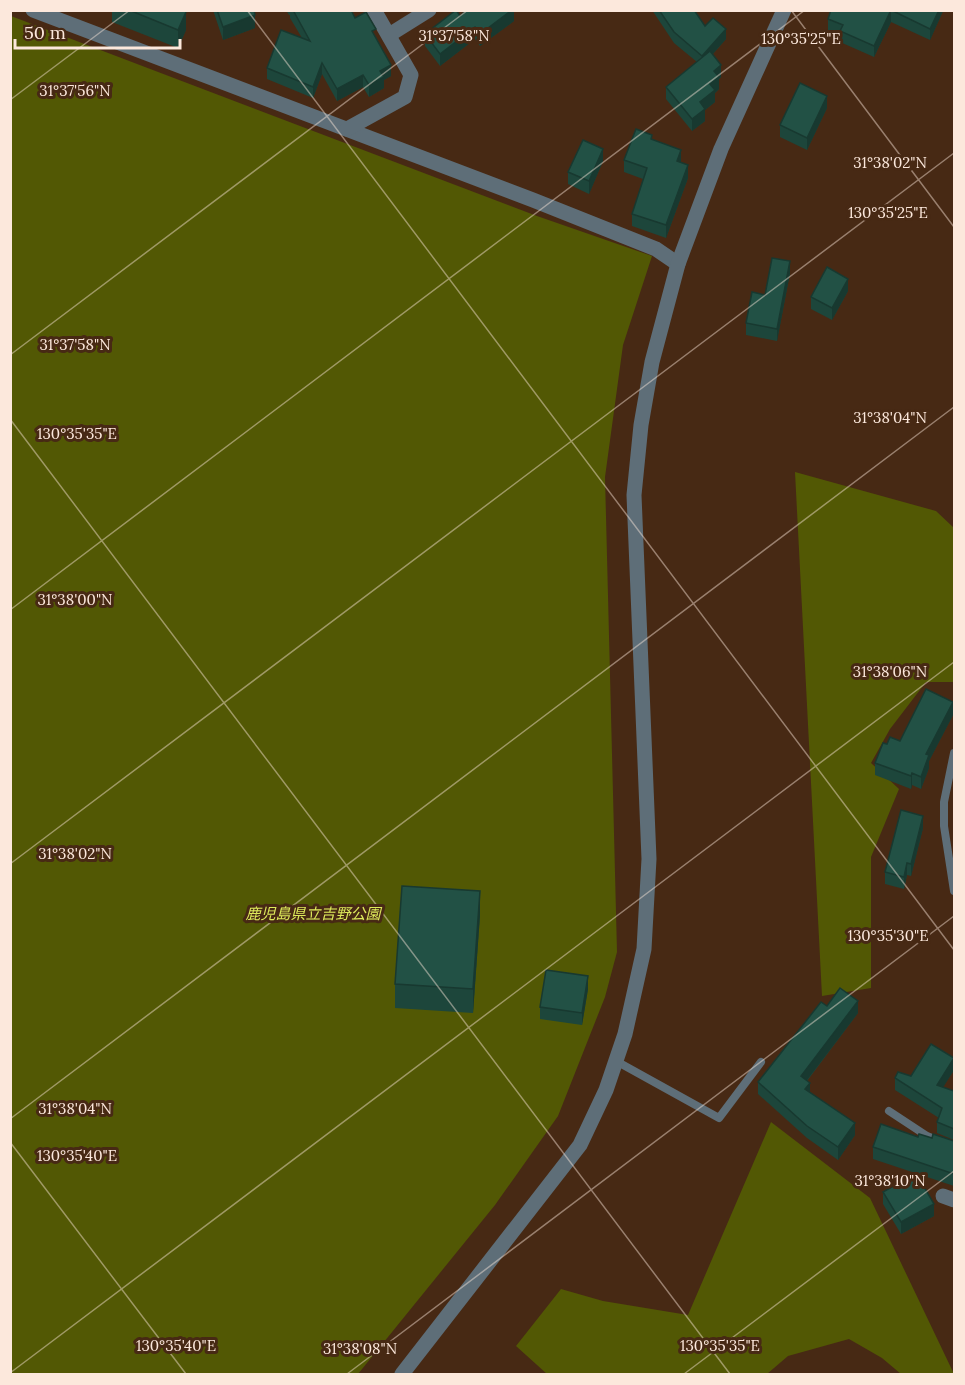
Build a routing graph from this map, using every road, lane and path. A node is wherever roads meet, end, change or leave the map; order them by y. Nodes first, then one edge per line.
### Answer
1 (33, 10) edge
2 (374, 10) edge
3 (429, 10) edge
4 (784, 10) edge
5 (389, 36) junction
6 (347, 129) junction
7 (678, 264) junction
8 (954, 753) edge
9 (954, 891) edge
10 (616, 1061) junction
11 (761, 1062) dead end
12 (889, 1111) dead end
13 (954, 1147) edge
14 (402, 1374) edge

1 - 6 street
2 - 5 street
3 - 5 street
4 - 7 street
5 - 6 street
6 - 7 street
7 - 10 street
8 - 9 lane
10 - 11 lane
10 - 14 street
12 - 13 lane

